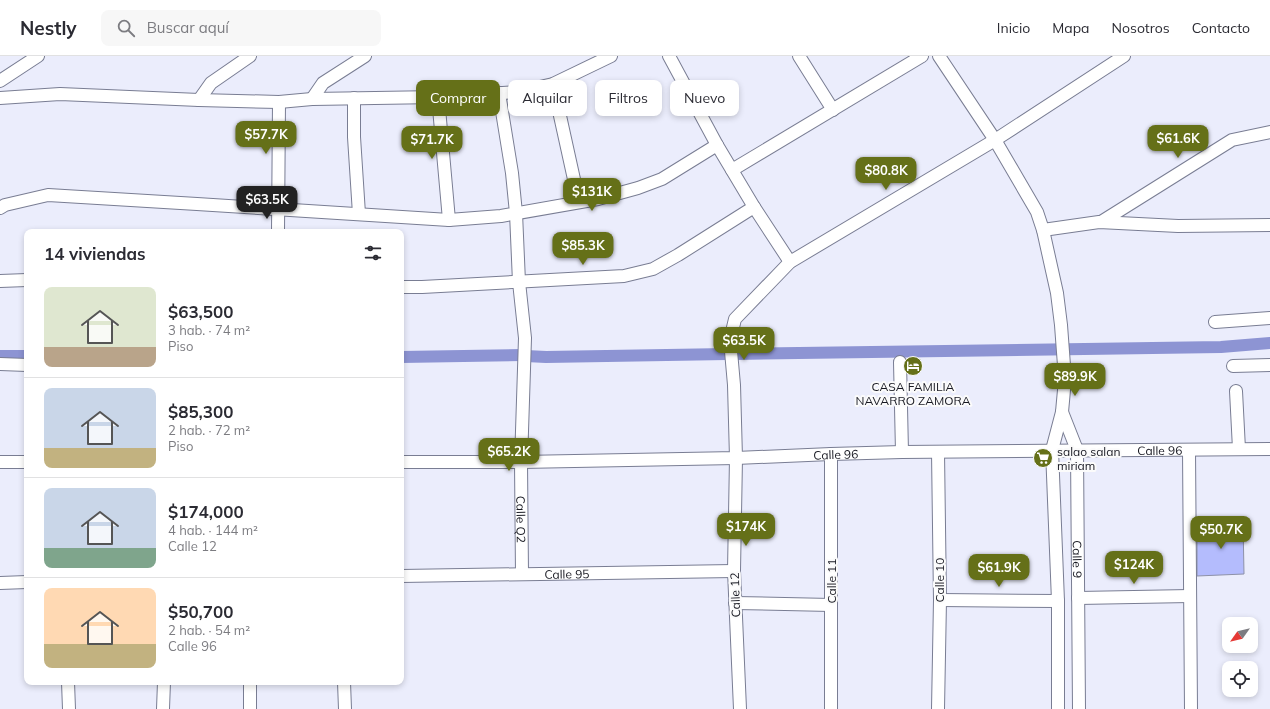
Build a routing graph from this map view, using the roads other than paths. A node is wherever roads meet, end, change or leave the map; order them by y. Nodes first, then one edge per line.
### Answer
1 (38, 56) edge
2 (250, 56) edge
3 (365, 56) edge
4 (611, 56) edge
5 (669, 56) edge
6 (799, 56) edge
7 (922, 56) edge
8 (939, 56) edge
9 (1124, 56) edge
10 (561, 80) edge
11 (0, 81) edge
12 (416, 97) edge
13 (0, 98) edge
14 (354, 98) junction
15 (312, 99) junction
16 (500, 99) edge
17 (200, 100) junction
18 (279, 102) junction
19 (833, 110) junction
20 (440, 116) edge
21 (560, 116) edge
22 (1270, 132) edge
23 (995, 140) junction
24 (717, 145) junction
25 (732, 170) junction
26 (579, 202) junction
27 (754, 207) junction
28 (0, 208) edge
29 (279, 209) junction
30 (516, 213) junction
31 (359, 214) junction
32 (449, 220) junction
33 (1101, 222) junction
34 (1270, 225) edge
35 (278, 229) edge
36 (1043, 230) junction
37 (790, 262) junction
38 (24, 280) edge
39 (0, 281) edge
40 (519, 282) junction
41 (404, 287) edge
42 (1270, 318) edge
43 (1215, 322) dead end
44 (900, 362) dead end
45 (0, 364) edge
46 (24, 365) edge
47 (1270, 365) edge
48 (1233, 366) dead end
49 (1236, 391) dead end
50 (1062, 412) junction
51 (1239, 449) junction
52 (1270, 449) edge
53 (1052, 450) junction
54 (1077, 450) junction
55 (1189, 450) junction
56 (902, 452) junction
57 (938, 452) junction
58 (831, 454) junction
59 (736, 458) junction
60 (0, 462) edge
61 (24, 462) edge
62 (404, 462) edge
63 (521, 462) junction
64 (734, 571) junction
65 (522, 574) junction
66 (404, 576) edge
67 (24, 582) edge
68 (0, 583) edge
69 (1190, 596) junction
70 (1078, 598) junction
71 (940, 600) junction
72 (1058, 601) junction
73 (735, 603) junction
74 (831, 605) junction
75 (68, 685) edge
76 (164, 685) edge
77 (250, 685) edge
78 (344, 685) edge
79 (69, 709) edge
80 (164, 709) edge
81 (250, 709) edge
82 (345, 709) edge
83 (740, 709) edge
84 (831, 709) edge
85 (938, 709) edge
86 (1058, 709) edge
87 (1079, 709) edge
88 (1191, 709) edge

1 - 11 street
2 - 17 street
3 - 15 street
4 - 10 street
5 - 24 street
6 - 19 street
7 - 19 street
8 - 23 street, Calle 9
9 - 23 street, Calle 12
12 - 14 street
13 - 17 street
14 - 15 street
14 - 31 street
15 - 18 street
16 - 30 street, Calle Q2
17 - 18 street
18 - 29 street
19 - 25 street
20 - 32 street
21 - 26 street
22 - 33 street
23 - 36 street, Calle 9
23 - 37 street, Calle 12
24 - 25 street
24 - 26 street
25 - 27 street
26 - 30 street
27 - 37 street
27 - 40 street
28 - 29 street
29 - 31 street
29 - 35 street
30 - 32 street
30 - 40 street, Calle Q2
31 - 32 street
33 - 34 street
33 - 36 street
36 - 50 street, Calle 9
37 - 59 street, Calle 12
38 - 39 street
40 - 41 street
40 - 63 street, Calle Q2
42 - 43 street
44 - 56 street
45 - 46 street
47 - 48 street
49 - 51 street
50 - 53 street, Calle 9
50 - 54 street, Calle 9
51 - 52 street, Calle 96
51 - 55 street, Calle 96
53 - 54 street, Calle 96
53 - 57 street, Calle 96
53 - 72 street, Calle 9
54 - 55 street, Calle 96
54 - 70 street, Calle 9
55 - 69 street
56 - 57 street, Calle 96
56 - 58 street, Calle 96
57 - 71 street, Calle 10
58 - 59 street, Calle 96
58 - 74 street, Calle 11
59 - 63 street, Calle 96
59 - 64 street, Calle 12
60 - 61 street
62 - 63 street, Calle 96
63 - 65 street, Calle Q2
64 - 65 street, Calle 95
64 - 73 street, Calle 12
65 - 66 street, Calle 95
67 - 68 street
69 - 70 street
69 - 88 street
70 - 87 street, Calle 9
71 - 72 street
71 - 85 street, Calle 10
72 - 86 street, Calle 9
73 - 74 street
73 - 83 street, Calle 12
74 - 84 street, Calle 11
75 - 79 street
76 - 80 street
77 - 81 street
78 - 82 street

